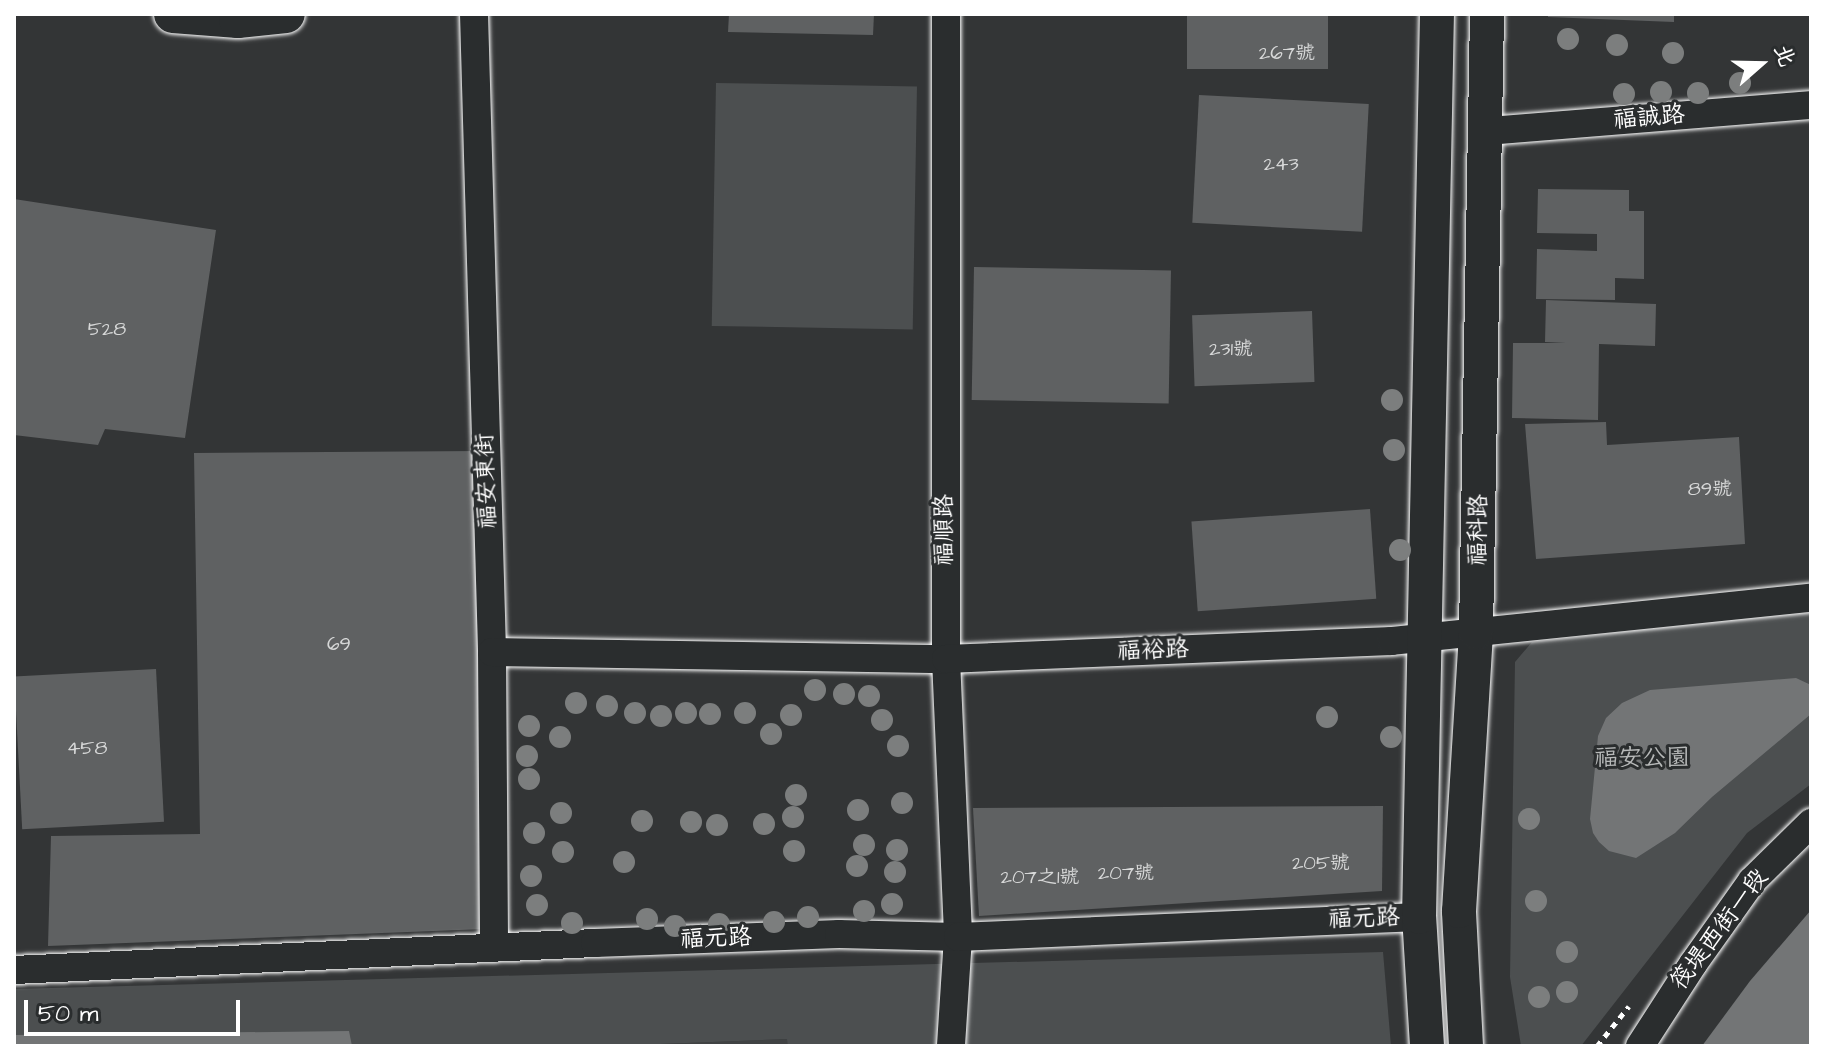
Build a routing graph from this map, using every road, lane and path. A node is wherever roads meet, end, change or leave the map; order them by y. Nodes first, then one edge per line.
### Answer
1 (173, 14) edge
2 (286, 14) edge
3 (474, 14) edge
4 (946, 14) edge
5 (1437, 14) edge
6 (1487, 14) edge
7 (1811, 105) edge
8 (1488, 131) junction
9 (1811, 598) edge
10 (1476, 632) junction
11 (1424, 637) junction
12 (492, 652) junction
13 (946, 659) junction
14 (1811, 823) edge
15 (1419, 917) junction
16 (958, 937) junction
17 (494, 948) junction
18 (14, 970) edge
19 (951, 1046) edge
20 (1427, 1046) edge
21 (1466, 1046) edge
22 (1640, 1046) edge

1 - 2 main road
3 - 12 street, 福安東街
4 - 13 street, 福順路
5 - 11 street
6 - 8 street, 福科路
7 - 8 street, 福誠路
8 - 10 street, 福科路
9 - 10 street, 福裕路
10 - 11 street, 福裕路
10 - 21 street, 福科路
11 - 13 street, 福裕路
11 - 15 street
12 - 13 street, 福裕路
12 - 17 street, 福安東街
13 - 16 street, 福順路
14 - 22 street, 筏堤西街一段
15 - 16 street, 福元路
15 - 20 street
16 - 17 street, 福元路
16 - 19 street, 福順路
17 - 18 street, 福元路

